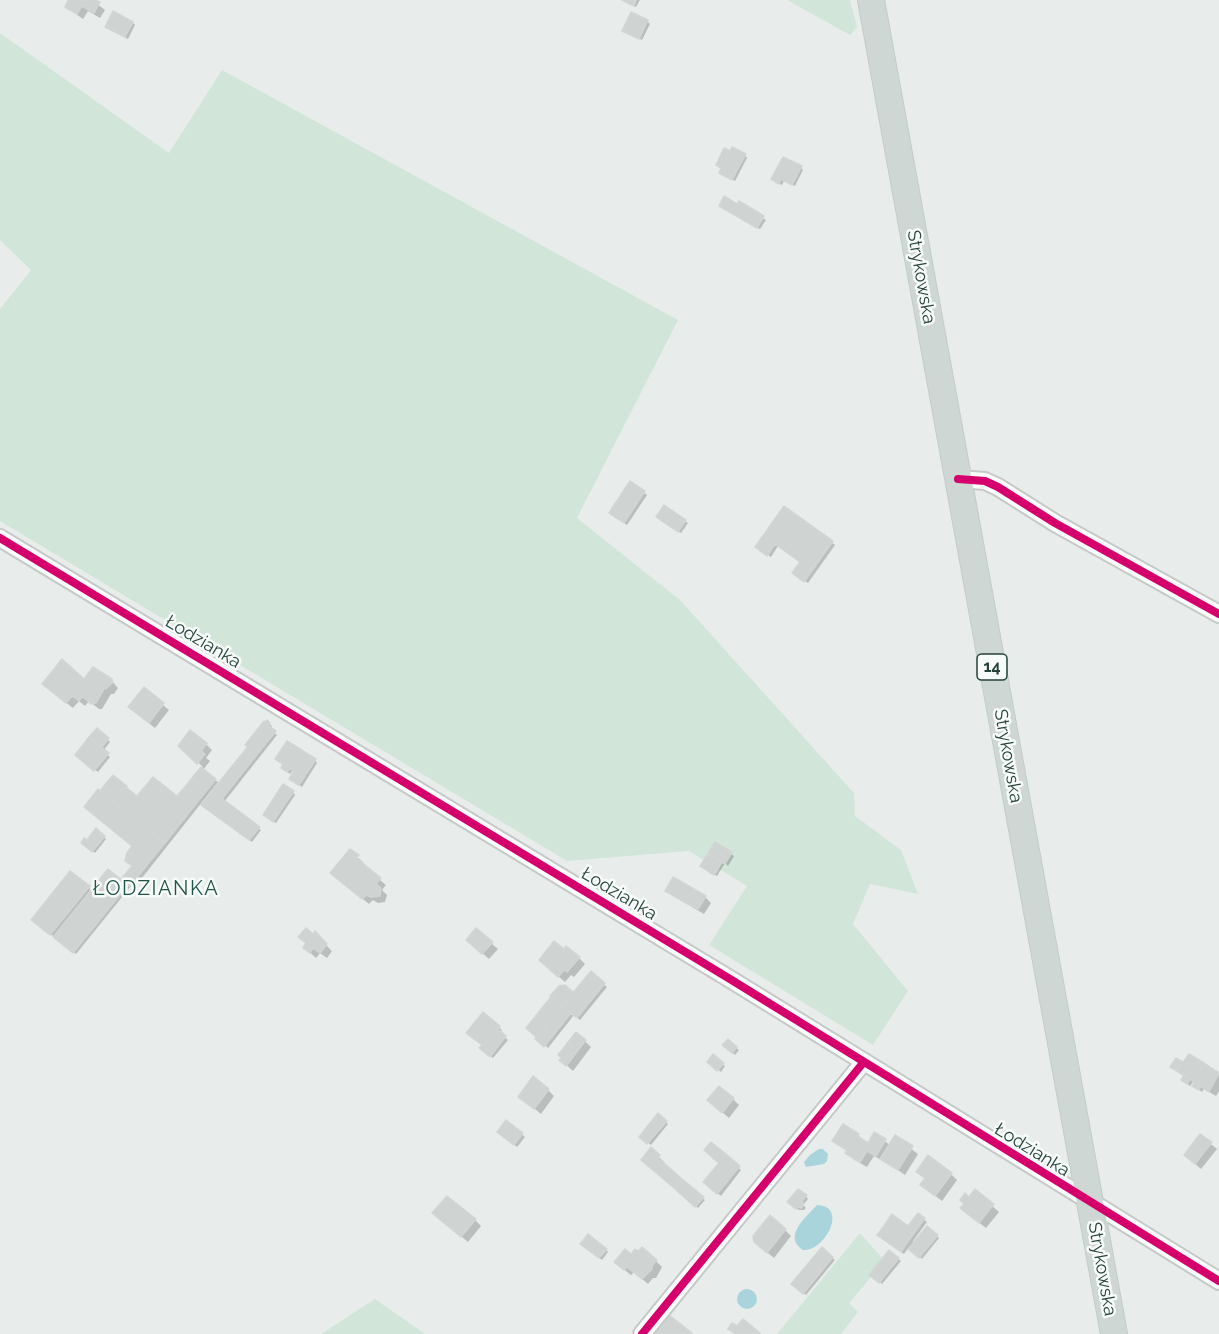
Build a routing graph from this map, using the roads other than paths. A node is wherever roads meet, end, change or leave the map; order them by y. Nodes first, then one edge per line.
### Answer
1 (871, 0) edge
2 (958, 479) junction
3 (0, 538) edge
4 (1219, 614) edge
5 (863, 1063) junction
6 (1090, 1203) junction
7 (1219, 1281) edge
8 (642, 1334) edge
9 (1114, 1334) edge

1 - 2 main road, Strykowska / 14
2 - 4 street
2 - 6 main road, Strykowska / 14
3 - 5 street, Łodzianka
5 - 6 street, Łodzianka
5 - 8 street
6 - 7 street, Łodzianka
6 - 9 main road, Strykowska / 14

